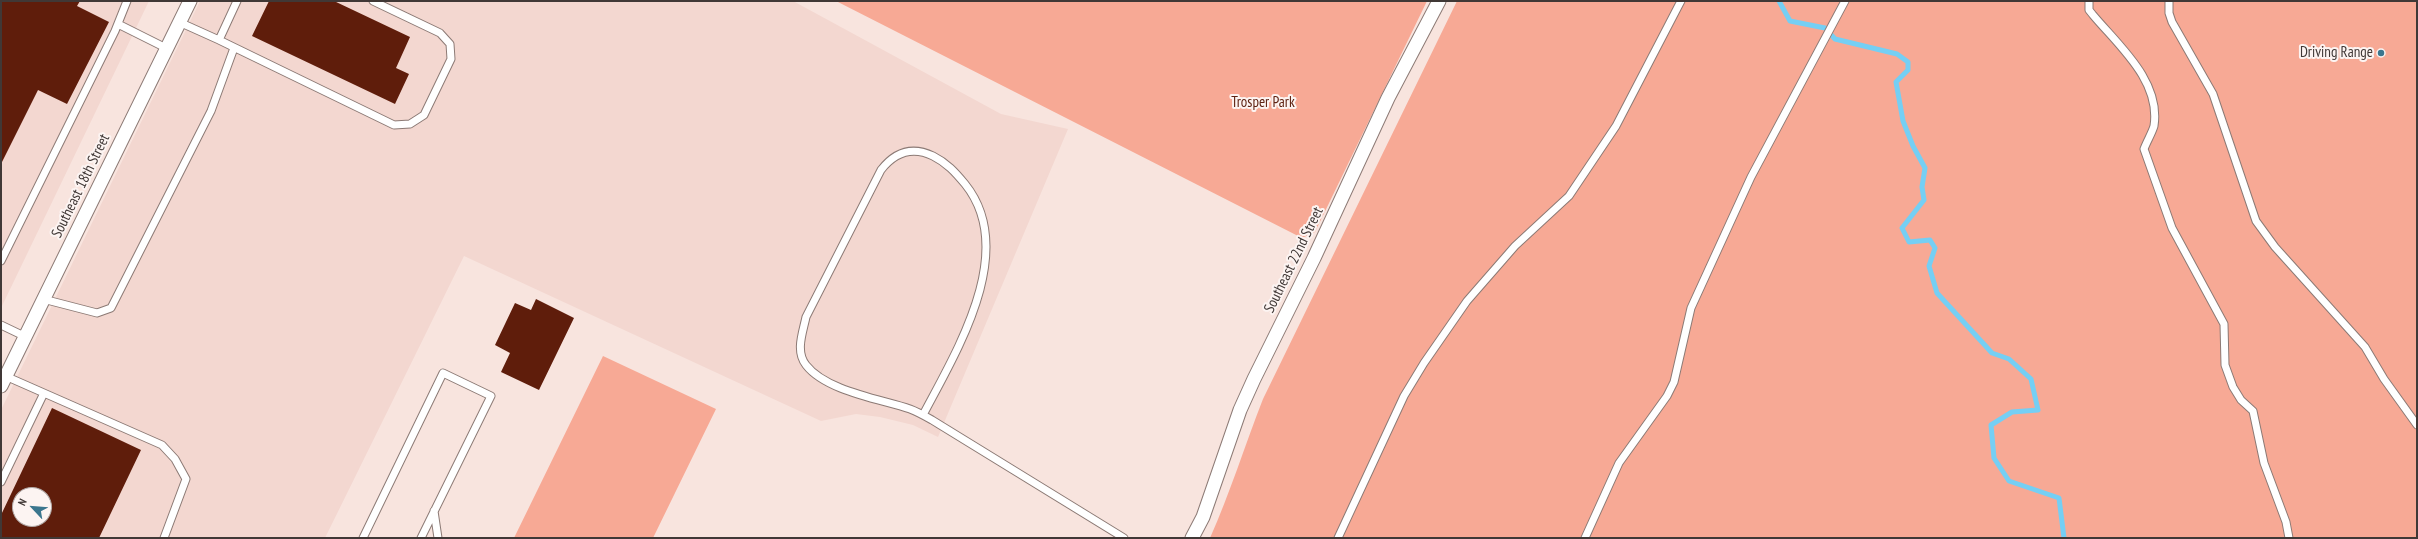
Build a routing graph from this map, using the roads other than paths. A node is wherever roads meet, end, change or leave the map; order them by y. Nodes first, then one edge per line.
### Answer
1 (127, 1) edge
2 (190, 1) edge
3 (237, 1) edge
4 (373, 1) edge
5 (1439, 1) edge
6 (1681, 1) edge
7 (1845, 1) edge
8 (2089, 1) edge
9 (2168, 1) edge
10 (180, 22) junction
11 (118, 24) junction
12 (219, 40) junction
13 (166, 48) junction
14 (234, 48) junction
15 (1, 261) edge
16 (43, 299) junction
17 (1, 325) edge
18 (24, 336) junction
19 (3, 378) edge
20 (44, 393) junction
21 (923, 415) junction
22 (2417, 425) edge
23 (1, 482) edge
24 (434, 511) junction
25 (164, 538) edge
26 (363, 538) edge
27 (421, 538) edge
28 (438, 538) edge
29 (1124, 538) edge
30 (1192, 538) edge
31 (1338, 538) edge
32 (1585, 538) edge
33 (2289, 538) edge

1 - 11 lane
2 - 10 street, Southeast 18th Street
3 - 12 lane
4 - 14 lane
5 - 30 street, Southeast 22nd Street
6 - 31 lane
7 - 32 lane
8 - 33 lane
9 - 22 lane
10 - 12 lane
10 - 13 street, Southeast 18th Street
11 - 13 lane
11 - 15 lane
12 - 14 lane
13 - 16 street, Southeast 18th Street
14 - 16 lane
16 - 18 street, Southeast 18th Street
17 - 18 lane
18 - 19 street, Southeast 18th Street
19 - 20 lane
20 - 23 lane
20 - 25 lane
21 - 21 lane
21 - 29 lane
24 - 26 lane
24 - 27 lane
24 - 28 lane

